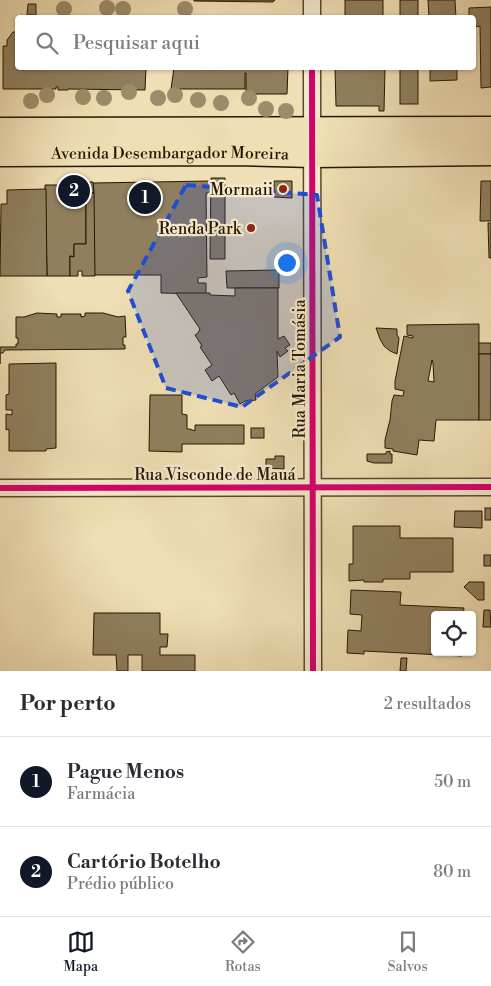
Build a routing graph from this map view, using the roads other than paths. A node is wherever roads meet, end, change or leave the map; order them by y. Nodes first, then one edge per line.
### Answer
1 (312, 0) edge
2 (312, 15) edge
3 (312, 70) edge
4 (491, 130) edge
5 (0, 131) edge
6 (312, 142) junction
7 (491, 152) edge
8 (0, 153) edge
9 (491, 487) edge
10 (0, 488) edge
11 (313, 488) junction
12 (313, 671) edge

1 - 2 street
3 - 6 street, Rua Maria Tomásia
4 - 6 main road, Avenida Desembargador Moreira
5 - 6 main road, Avenida Desembargador Moreira
6 - 7 main road, Avenida Desembargador Moreira
6 - 8 main road, Avenida Desembargador Moreira
6 - 11 street, Rua Maria Tomásia
9 - 11 street, Rua Visconde de Mauá
10 - 11 street, Rua Visconde de Mauá
11 - 12 street, Rua Maria Tomásia

